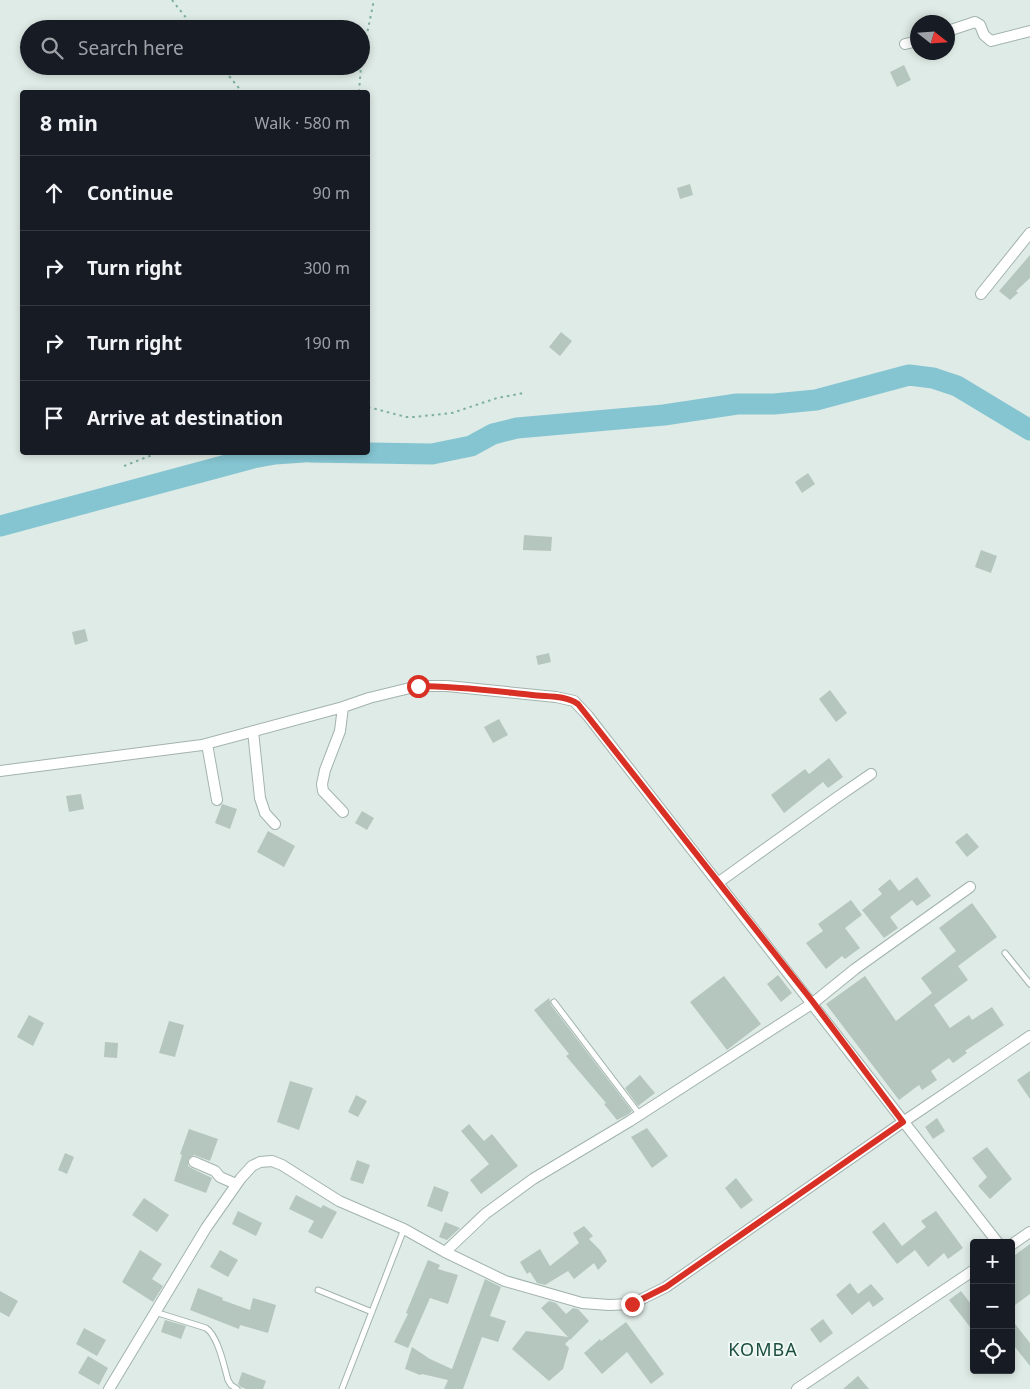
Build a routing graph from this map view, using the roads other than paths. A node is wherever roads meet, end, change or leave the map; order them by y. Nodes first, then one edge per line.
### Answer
1 (955, 29) edge
2 (1030, 31) edge
3 (910, 43) edge
4 (905, 44) dead end
5 (1030, 234) edge
6 (981, 294) dead end
7 (343, 707) junction
8 (254, 731) junction
9 (207, 744) junction
10 (0, 770) edge
11 (871, 774) dead end
12 (217, 800) dead end
13 (343, 812) dead end
14 (275, 824) dead end
15 (719, 882) junction
16 (970, 887) dead end
17 (1005, 953) dead end
18 (1030, 984) edge
19 (554, 1002) dead end
20 (813, 1002) junction
21 (1030, 1036) edge
22 (640, 1115) junction
23 (903, 1122) junction
24 (194, 1162) dead end
25 (236, 1184) junction
26 (404, 1229) junction
27 (1030, 1232) edge
28 (995, 1239) edge
29 (1015, 1242) edge
30 (445, 1252) junction
31 (970, 1273) edge
32 (318, 1290) dead end
33 (155, 1312) junction
34 (372, 1312) junction
35 (109, 1389) edge
36 (237, 1389) edge
37 (342, 1389) edge
38 (797, 1389) edge

1 - 2 street
3 - 4 street
5 - 6 street
7 - 8 street
7 - 13 street
7 - 15 street
8 - 9 street
8 - 14 street
9 - 10 street
9 - 12 street
11 - 15 street
15 - 20 street
16 - 20 street
17 - 18 lane
19 - 22 lane
20 - 22 street
20 - 23 street
21 - 23 street
22 - 30 street
23 - 28 street
23 - 30 street
24 - 25 street
25 - 26 street
25 - 33 street
26 - 30 street
26 - 34 lane
27 - 29 street
31 - 38 street
32 - 34 lane
33 - 35 street
33 - 36 lane
34 - 37 lane

